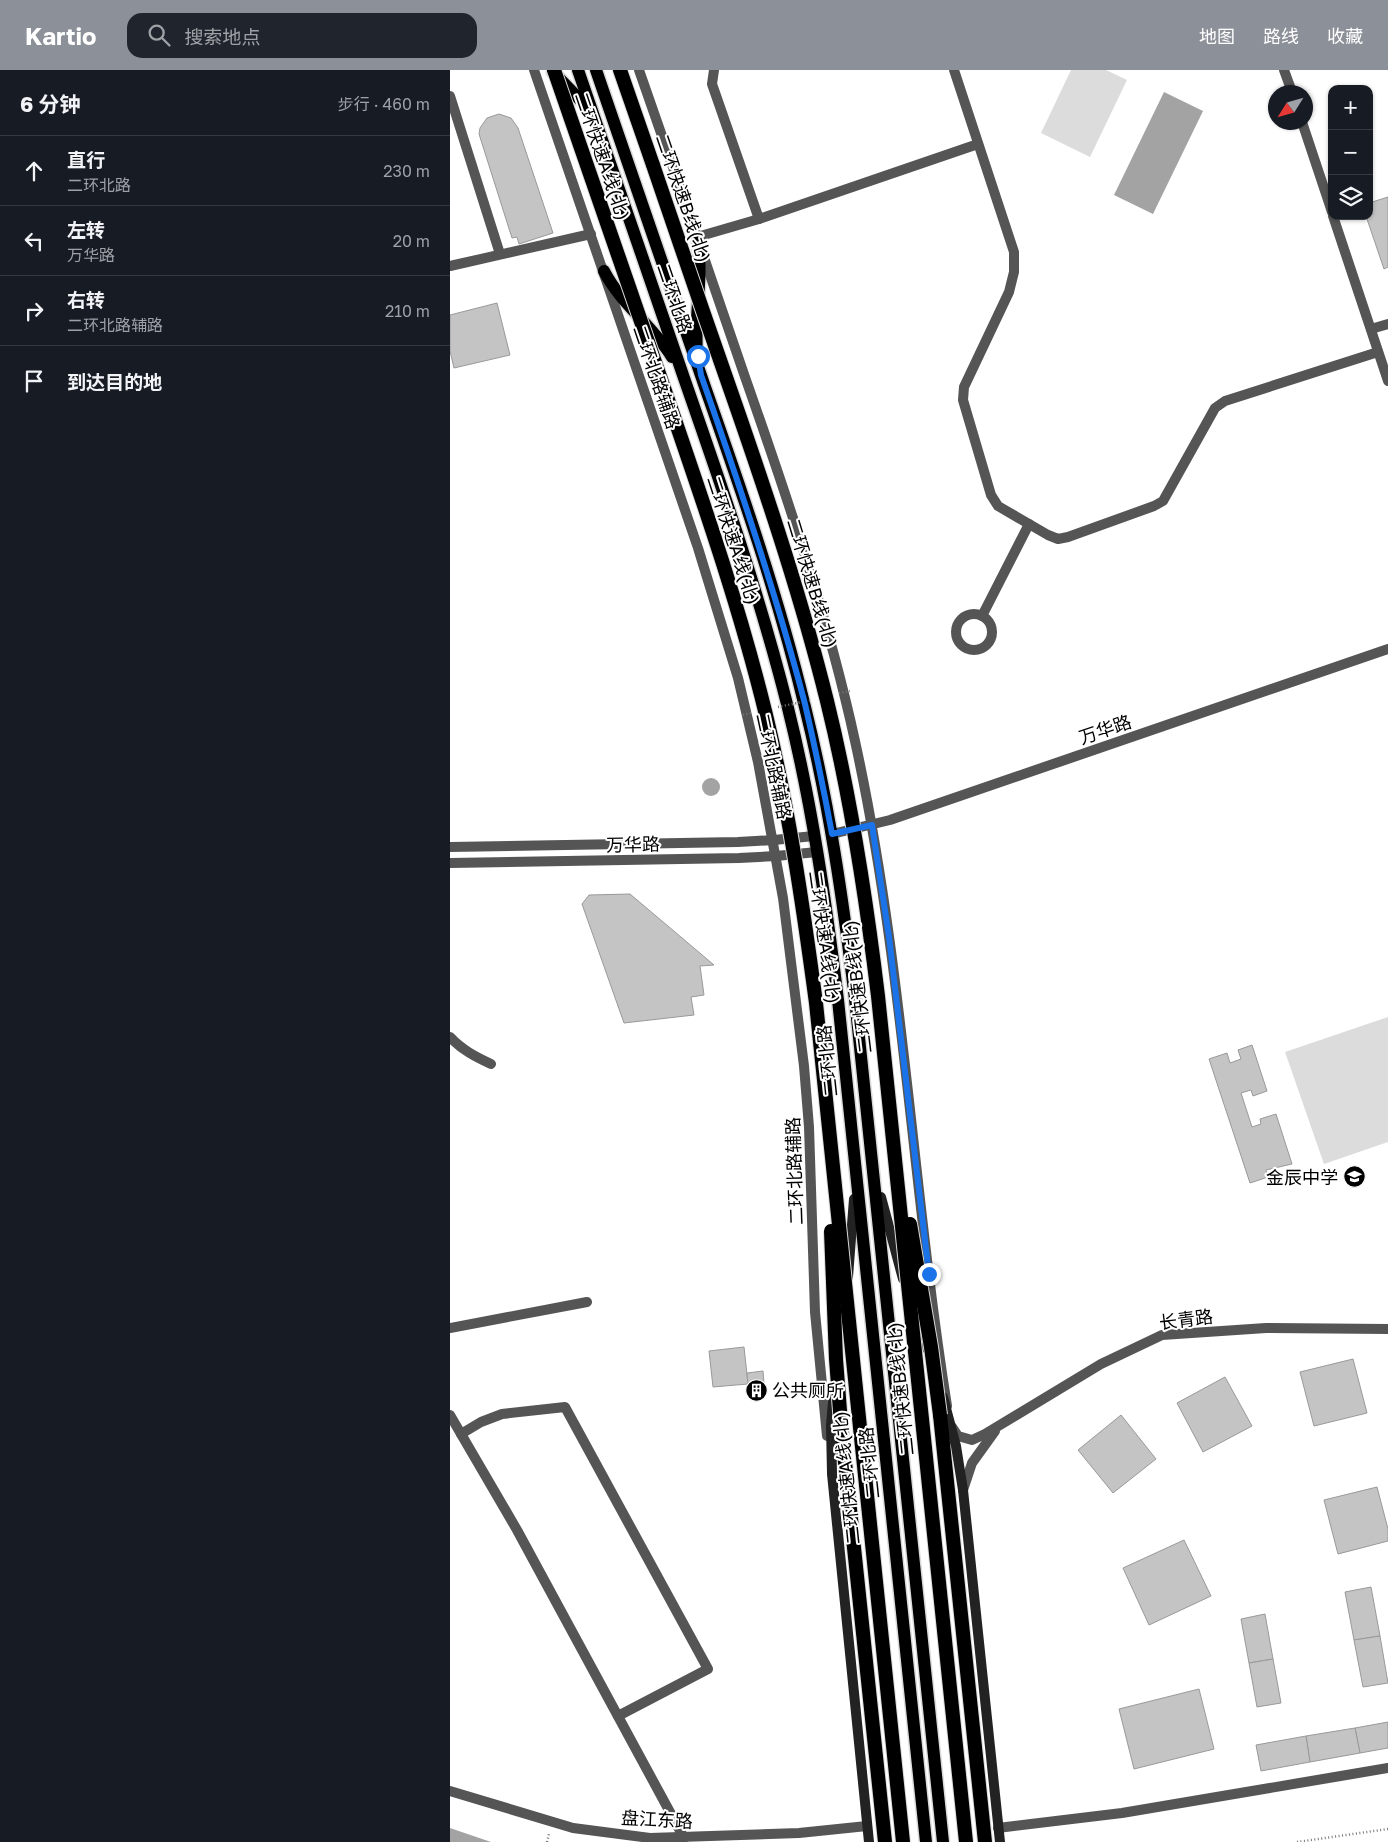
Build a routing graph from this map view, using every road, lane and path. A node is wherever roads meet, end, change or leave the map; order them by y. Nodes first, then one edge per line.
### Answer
1 (534, 70) edge
2 (553, 70) edge
3 (578, 70) edge
4 (596, 70) edge
5 (606, 70) edge
6 (620, 70) edge
7 (639, 70) edge
8 (714, 70) edge
9 (954, 70) edge
10 (1284, 70) edge
11 (1289, 85) edge
12 (450, 96) edge
13 (609, 108) junction
14 (593, 114) junction
15 (1305, 130) edge
16 (978, 144) junction
17 (1328, 200) edge
18 (759, 219) junction
19 (1334, 220) edge
20 (590, 234) junction
21 (697, 237) junction
22 (500, 254) junction
23 (450, 266) edge
24 (604, 271) junction
25 (1388, 324) edge
26 (1371, 329) junction
27 (1378, 352) junction
28 (701, 375) junction
29 (685, 380) junction
30 (1388, 381) edge
31 (1029, 524) junction
32 (982, 616) dead end
33 (1388, 648) edge
34 (850, 691) dead end
35 (830, 695) dead end
36 (821, 698) dead end
37 (772, 709) dead end
38 (753, 713) dead end
39 (743, 715) dead end
40 (872, 825) junction
41 (832, 834) junction
42 (814, 836) junction
43 (774, 840) junction
44 (450, 847) edge
45 (817, 852) junction
46 (776, 856) junction
47 (450, 864) edge
48 (450, 1037) edge
49 (492, 1064) dead end
50 (891, 1124) junction
51 (869, 1127) junction
52 (852, 1128) junction
53 (829, 1131) junction
54 (587, 1302) dead end
55 (450, 1328) edge
56 (1388, 1329) edge
57 (450, 1416) edge
58 (1010, 1419) junction
59 (950, 1424) junction
60 (462, 1434) junction
61 (963, 1490) junction
62 (834, 1500) junction
63 (618, 1716) junction
64 (1388, 1768) edge
65 (450, 1791) edge
66 (867, 1826) junction
67 (998, 1828) junction
68 (1388, 1829) edge
69 (684, 1838) junction
70 (869, 1842) edge
71 (885, 1842) edge
72 (903, 1842) edge
73 (926, 1842) edge
74 (943, 1842) edge
75 (966, 1842) edge
76 (984, 1842) edge
77 (1000, 1842) edge
78 (1297, 1842) edge

1 - 20 street, 二环北路辅路
2 - 14 main road
2 - 53 highway, 二环快速A线(北), bridge
3 - 14 main road, 二环北路
4 - 13 main road, 二环北路
5 - 13 main road
6 - 50 highway, 二环快速B线(北), bridge
7 - 21 street
8 - 18 street
9 - 16 street
10 - 11 street
12 - 22 street
13 - 28 main road, 二环北路
14 - 29 main road, 二环北路
15 - 17 street
16 - 18 street
16 - 31 street
18 - 21 street
19 - 26 street
20 - 22 street
20 - 24 street, 二环北路辅路
21 - 28 main road
21 - 40 street
22 - 23 street
24 - 29 main road
24 - 43 street, 二环北路辅路
25 - 26 street
26 - 27 street
27 - 30 street
27 - 31 street
28 - 41 main road, 二环北路
29 - 42 main road, 二环北路
31 - 32 street
33 - 40 street, 万华路
34 - 35 path, bridge
36 - 37 path, bridge
38 - 39 path, bridge
40 - 41 street, 万华路
40 - 59 street
41 - 51 main road, 二环北路
42 - 43 street, 万华路
42 - 45 main road, 二环北路
43 - 44 street, 万华路
43 - 46 street, 二环北路辅路
45 - 46 street, 万华路
45 - 52 main road, 二环北路
46 - 47 street, 万华路
46 - 62 street, 二环北路辅路
48 - 49 street
50 - 75 highway, 二环快速B线(北), bridge
50 - 76 highway, bridge
51 - 59 main road
51 - 74 main road, 二环北路
52 - 62 main road
52 - 73 main road, 二环北路
53 - 71 highway, bridge
53 - 72 highway, 二环快速A线(北), bridge
54 - 55 street
56 - 58 street, 长青路
57 - 60 street
58 - 59 street
58 - 61 street
59 - 61 main road
60 - 63 street
60 - 63 street
61 - 67 main road
62 - 66 main road
63 - 69 street
64 - 67 street
65 - 69 street, 盘江东路
66 - 69 street, 盘江东路
66 - 70 main road
67 - 77 main road
68 - 78 path

